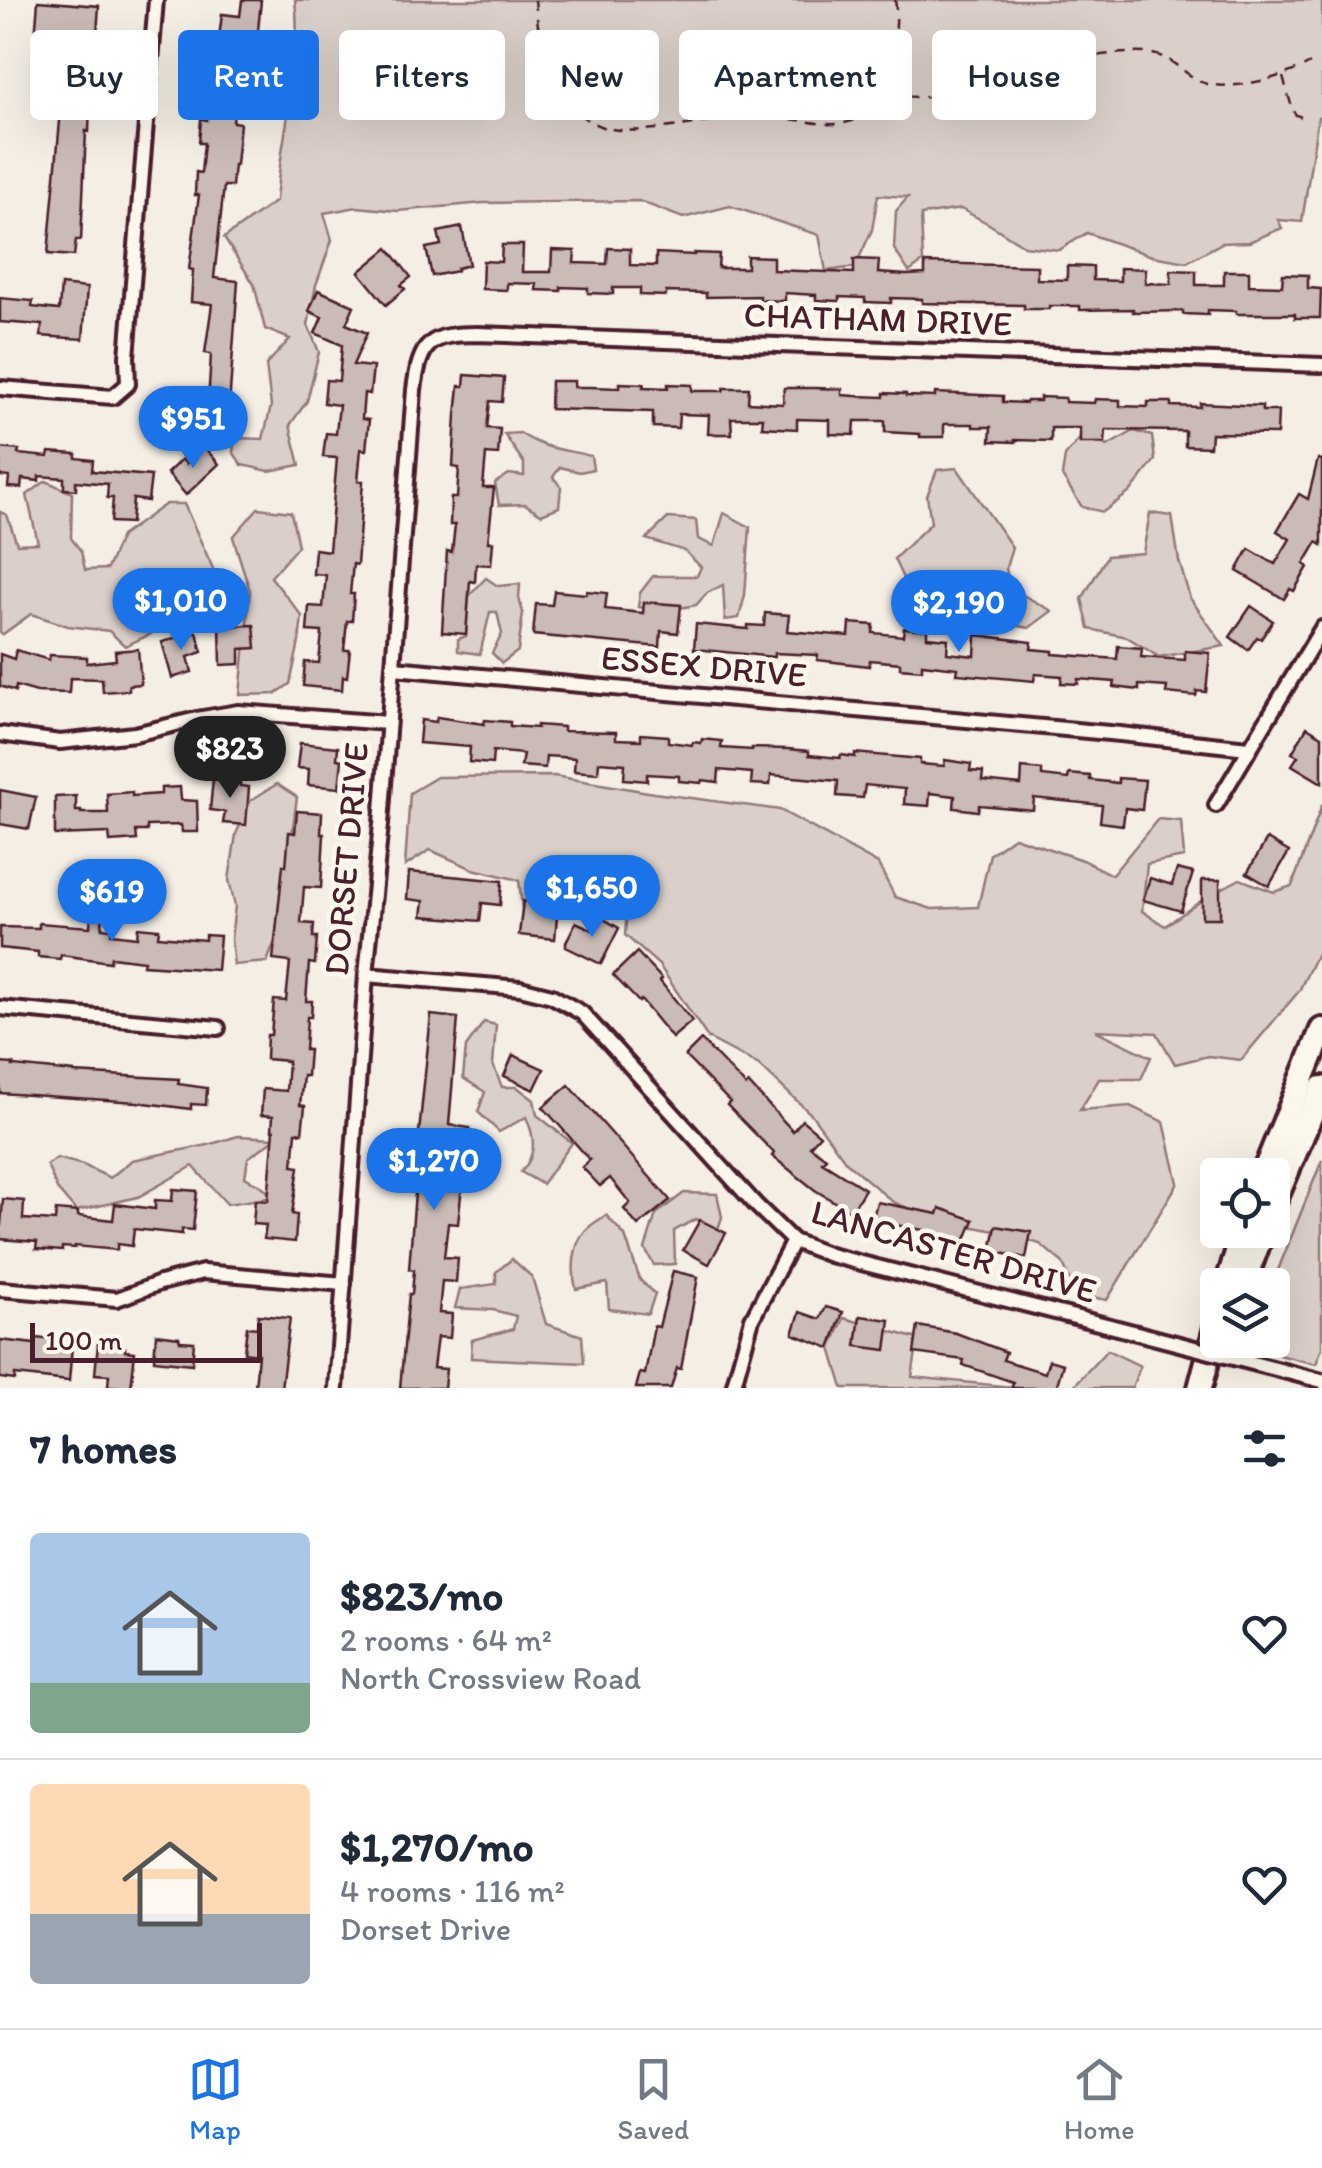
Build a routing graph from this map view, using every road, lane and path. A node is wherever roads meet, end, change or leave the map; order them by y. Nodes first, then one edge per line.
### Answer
1 (156, 0) edge
2 (534, 0) edge
3 (895, 0) edge
4 (895, 30) edge
5 (1310, 63) dead end
6 (1282, 75) junction
7 (912, 98) edge
8 (1304, 118) dead end
9 (724, 120) edge
10 (790, 120) edge
11 (854, 120) edge
12 (434, 341) joint
13 (1322, 364) edge
14 (0, 388) edge
15 (1322, 628) edge
16 (394, 668) junction
17 (388, 723) junction
18 (0, 734) edge
19 (1248, 748) junction
20 (1216, 805) dead end
21 (366, 975) junction
22 (0, 1008) edge
23 (218, 1028) dead end
24 (1322, 1030) edge
25 (1322, 1088) edge
26 (1271, 1158) edge
27 (1290, 1164) edge
28 (793, 1241) junction
29 (344, 1284) junction
30 (0, 1290) edge
31 (1210, 1358) edge
32 (1216, 1358) edge
33 (1322, 1381) edge
34 (336, 1388) edge
35 (734, 1388) edge
36 (1203, 1388) edge

1 - 14 street
2 - 9 path
3 - 4 path
5 - 6 path
6 - 7 path
6 - 8 path
10 - 11 path
12 - 13 street, CHATHAM DRIVE
12 - 16 street, DORSET DRIVE
15 - 19 street
16 - 17 street, DORSET DRIVE
16 - 19 street, ESSEX DRIVE
17 - 18 street
17 - 21 street, DORSET DRIVE
19 - 20 street
21 - 28 street, LANCASTER DRIVE
21 - 29 street, DORSET DRIVE
22 - 23 street
24 - 26 highway
25 - 27 highway
28 - 33 street, LANCASTER DRIVE, bridge
28 - 35 street
29 - 30 street
29 - 34 street, DORSET DRIVE
31 - 36 highway
32 - 36 highway

